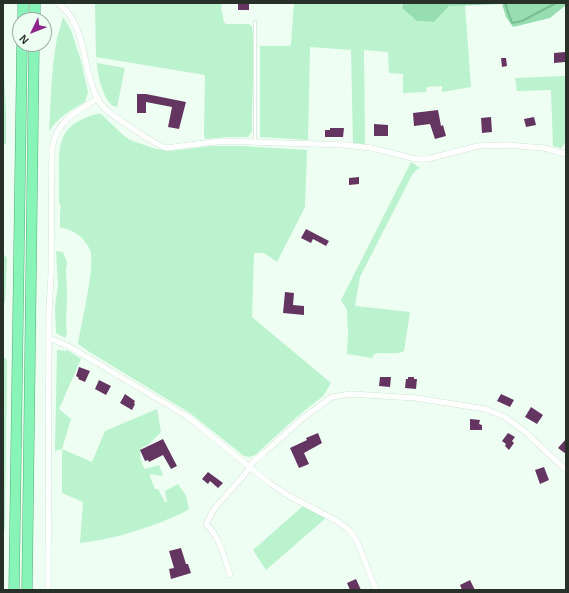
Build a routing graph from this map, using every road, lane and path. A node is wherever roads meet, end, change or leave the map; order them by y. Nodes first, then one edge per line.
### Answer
1 (58, 3) edge
2 (255, 22) dead end
3 (22, 52) edge
4 (34, 52) edge
5 (98, 98) junction
6 (255, 142) junction
7 (566, 154) edge
8 (49, 338) junction
9 (250, 467) junction
10 (566, 470) edge
11 (230, 575) dead end
12 (14, 590) edge
13 (27, 590) edge
14 (48, 590) edge
15 (376, 590) edge

1 - 5 street
2 - 6 lane
3 - 12 highway
4 - 13 highway
5 - 6 street
5 - 8 street
6 - 7 street
8 - 9 street
8 - 14 street
9 - 10 street
9 - 11 street
9 - 15 street

